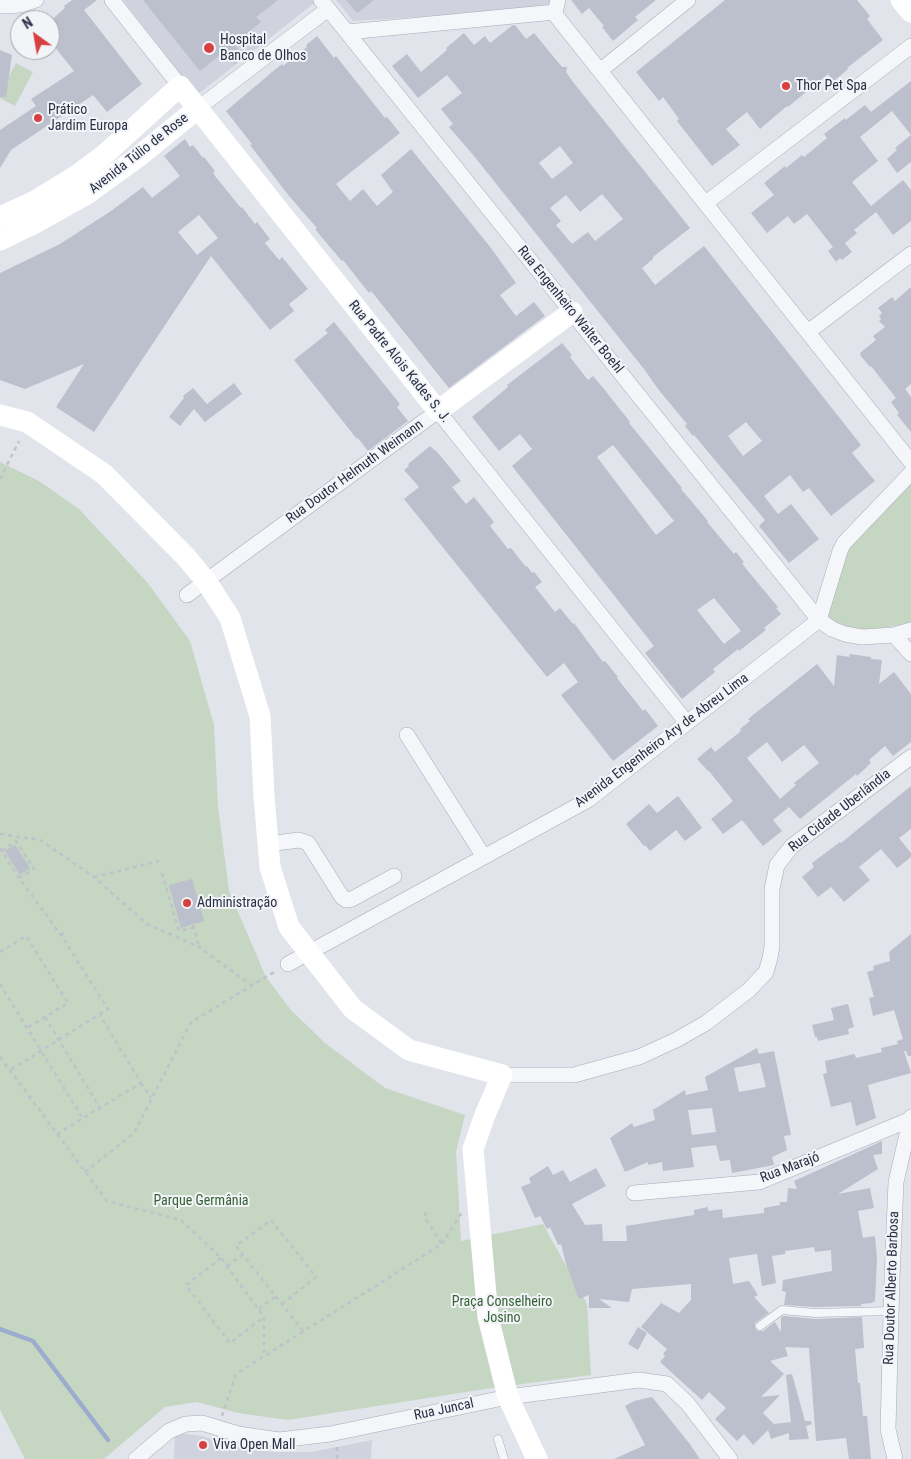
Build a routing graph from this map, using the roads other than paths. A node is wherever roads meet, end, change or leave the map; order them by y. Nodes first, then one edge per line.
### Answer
1 (36, 0) edge
2 (112, 0) edge
3 (688, 0) edge
4 (900, 0) edge
5 (325, 4) edge
6 (0, 6) edge
7 (556, 6) edge
8 (911, 12) edge
9 (347, 32) junction
10 (911, 46) edge
11 (601, 70) junction
12 (180, 86) junction
13 (197, 109) junction
14 (123, 138) junction
15 (138, 158) junction
16 (706, 203) junction
17 (0, 217) edge
18 (0, 240) edge
19 (911, 254) edge
20 (572, 312) junction
21 (808, 332) junction
22 (438, 411) junction
23 (0, 415) edge
24 (911, 462) edge
25 (911, 473) edge
26 (206, 581) junction
27 (186, 595) dead end
28 (819, 620) junction
29 (911, 630) edge
30 (894, 635) junction
31 (911, 654) edge
32 (687, 723) junction
33 (407, 735) dead end
34 (911, 757) edge
35 (268, 844) junction
36 (484, 857) junction
37 (394, 876) dead end
38 (309, 953) junction
39 (288, 964) road end
40 (502, 1076) junction
41 (910, 1119) edge
42 (634, 1193) dead end
43 (891, 1311) junction
44 (760, 1326) dead end
45 (508, 1397) junction
46 (498, 1439) dead end
47 (136, 1459) edge
48 (504, 1459) edge
49 (537, 1459) edge
50 (730, 1459) edge
51 (895, 1459) edge

1 - 6 street
2 - 12 street, Rua Padre Alois Kades S. J.
3 - 11 street
4 - 8 street
5 - 9 street, Rua Engenheiro Walter Boehl
5 - 13 street
7 - 9 street
7 - 11 street
9 - 20 street, Rua Engenheiro Walter Boehl
10 - 16 street
11 - 16 street
12 - 13 street, Rua Padre Alois Kades S. J.
12 - 14 street, Avenida Túlio de Rose
13 - 15 street, Avenida Túlio de Rose
13 - 22 street, Rua Padre Alois Kades S. J.
14 - 15 street
14 - 17 street, Avenida Túlio de Rose
15 - 18 street, Avenida Túlio de Rose
16 - 21 street
19 - 21 street
20 - 22 street, Rua Doutor Helmuth Weimann
20 - 28 street, Rua Engenheiro Walter Boehl
21 - 24 street
22 - 26 street, Rua Doutor Helmuth Weimann
22 - 32 street, Rua Padre Alois Kades S. J.
23 - 26 street
25 - 28 street
26 - 27 street, Rua Doutor Helmuth Weimann
26 - 35 street
28 - 30 street
28 - 32 street, Avenida Engenheiro Ary de Abreu Lima
29 - 30 street
30 - 31 street
32 - 36 street, Avenida Engenheiro Ary de Abreu Lima
33 - 36 street
34 - 40 street, Rua Cidade Uberlândia
35 - 37 street
35 - 38 street
36 - 38 street, Avenida Engenheiro Ary de Abreu Lima
38 - 39 street, Avenida Engenheiro Ary de Abreu Lima
38 - 40 street
40 - 45 street
41 - 42 street, Rua Marajó
41 - 43 street, Rua Doutor Alberto Barbosa
43 - 44 lane
43 - 51 street, Rua Doutor Alberto Barbosa
45 - 47 street, Rua Juncal
45 - 49 street
45 - 50 street, Rua Juncal
46 - 48 lane

